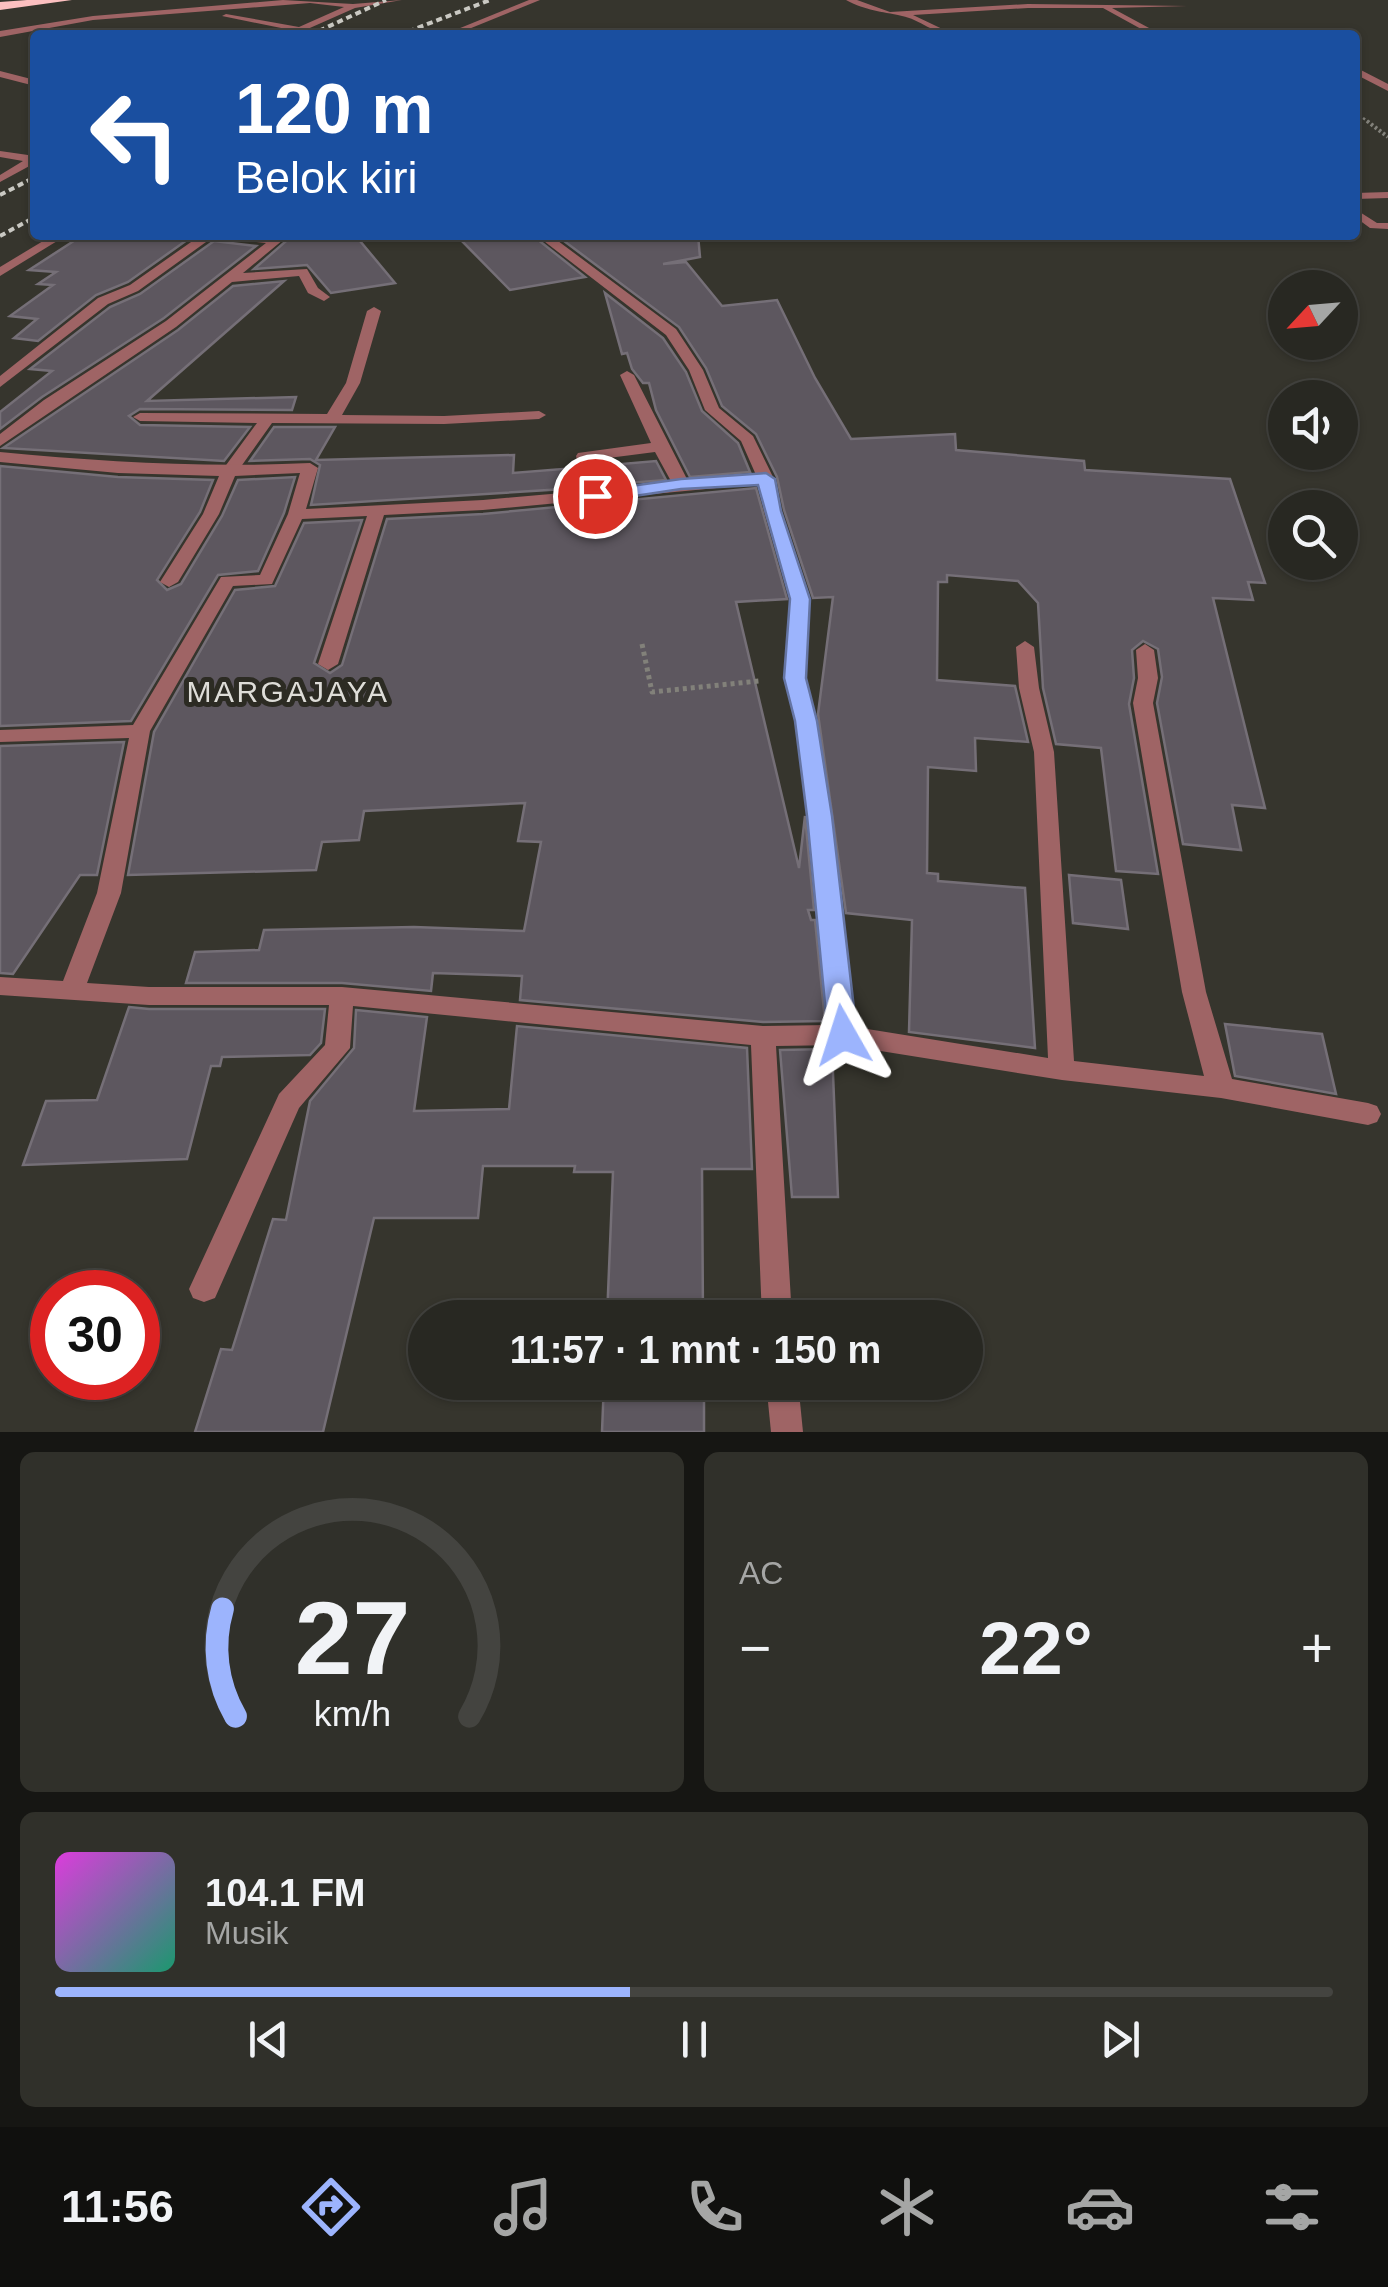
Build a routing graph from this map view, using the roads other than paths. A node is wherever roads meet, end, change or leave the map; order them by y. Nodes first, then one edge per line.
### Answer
1 (66, 0) edge
2 (310, 0) edge
3 (398, 0) edge
4 (536, 0) edge
5 (850, 0) edge
6 (1040, 0) edge
7 (0, 6) edge
8 (353, 6) junction
9 (1051, 6) junction
10 (1100, 6) junction
11 (1184, 6) dead end
12 (902, 14) junction
13 (226, 16) dead end
14 (299, 30) joint
15 (461, 30) edge
16 (939, 30) edge
17 (1148, 30) edge
18 (0, 34) edge
19 (1360, 73) edge
20 (0, 74) edge
21 (30, 82) edge
22 (1388, 88) edge
23 (0, 154) edge
24 (30, 159) edge
25 (30, 159) edge
26 (30, 160) edge
27 (0, 170) edge
28 (0, 179) edge
29 (1388, 195) edge
30 (1360, 196) edge
31 (1360, 216) edge
32 (1388, 226) edge
33 (53, 240) edge
34 (202, 240) edge
35 (277, 240) edge
36 (549, 240) edge
37 (0, 272) edge
38 (230, 278) junction
39 (324, 297) dead end
40 (374, 311) dead end
41 (627, 374) dead end
42 (0, 384) edge
43 (539, 415) dead end
44 (140, 417) dead end
45 (332, 419) junction
46 (266, 420) junction
47 (0, 441) edge
48 (660, 446) junction
49 (0, 457) edge
50 (229, 472) junction
51 (766, 479) junction
52 (681, 484) junction
53 (595, 496) junction
54 (378, 508) junction
55 (296, 514) junction
56 (169, 582) dead end
57 (1025, 647) dead end
58 (1145, 650) dead end
59 (328, 664) dead end
60 (140, 731) junction
61 (0, 736) edge
62 (0, 986) edge
63 (72, 989) junction
64 (342, 996) junction
65 (843, 1035) junction
66 (763, 1036) junction
67 (1062, 1070) junction
68 (1221, 1088) junction
69 (1368, 1114) dead end
70 (204, 1289) dead end
71 (776, 1300) edge
72 (783, 1400) edge
73 (786, 1432) edge

1 - 7 highway
2 - 8 street
2 - 18 street
3 - 8 street
4 - 15 street
5 - 12 street
6 - 9 street
8 - 14 street
9 - 10 street
9 - 12 street
10 - 11 street
10 - 17 street
12 - 16 street
13 - 14 street
19 - 22 street
20 - 21 street
23 - 24 street
25 - 27 street
26 - 28 street
29 - 30 street
31 - 32 street
33 - 37 street
34 - 42 street
35 - 38 street
36 - 51 street
38 - 39 street
38 - 47 street
40 - 45 street
41 - 48 street
43 - 45 street
44 - 46 street
45 - 46 street
46 - 50 street
48 - 52 street
48 - 53 street
49 - 50 street
50 - 55 street
50 - 56 street
51 - 52 street
51 - 65 street
52 - 53 street
53 - 54 street
54 - 55 street
54 - 59 street
55 - 60 street
57 - 67 street
58 - 68 street
60 - 61 street
60 - 63 street
62 - 63 street
63 - 64 street
64 - 66 street
64 - 70 street
65 - 66 street
65 - 67 street
66 - 71 street
67 - 68 street
68 - 69 street
72 - 73 street

